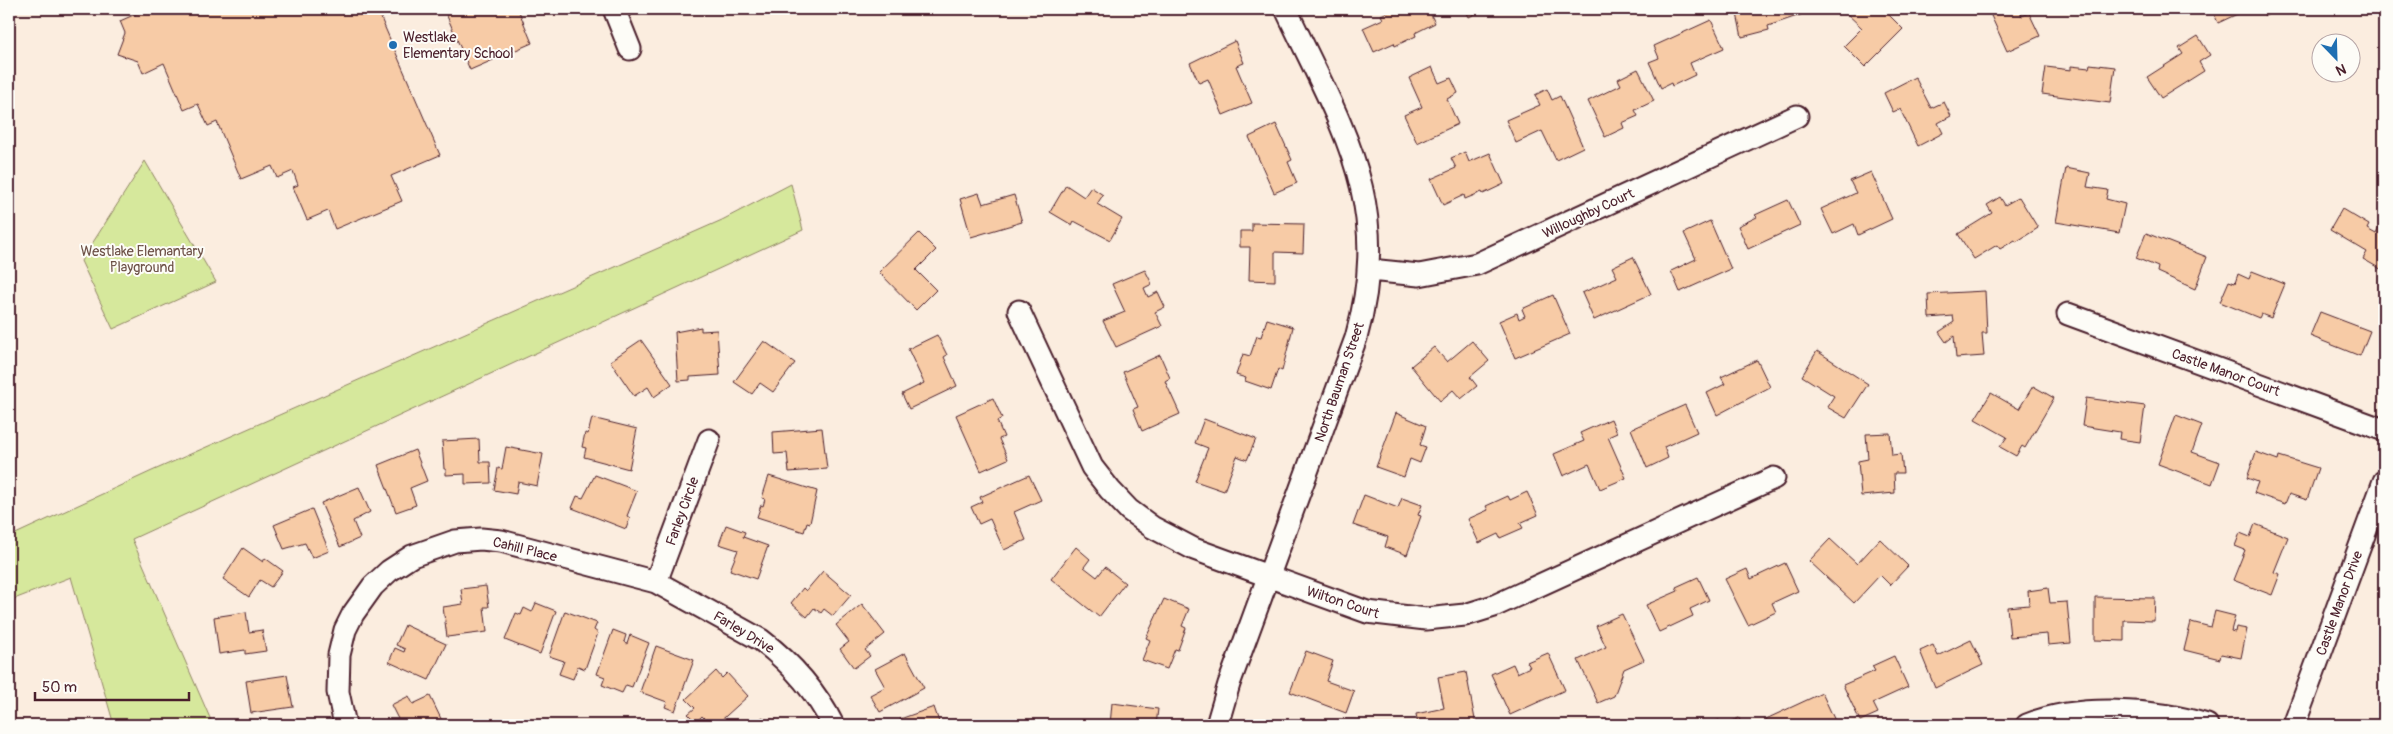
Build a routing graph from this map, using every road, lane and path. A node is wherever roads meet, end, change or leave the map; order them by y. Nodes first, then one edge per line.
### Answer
1 (614, 9) edge
2 (1286, 9) edge
3 (630, 49) dead end
4 (1797, 116) dead end
5 (1370, 270) junction
6 (1019, 311) dead end
7 (2068, 314) dead end
8 (2384, 430) edge
9 (709, 440) dead end
10 (1774, 478) dead end
11 (2384, 481) edge
12 (1269, 576) junction
13 (656, 582) junction
14 (345, 725) edge
15 (833, 725) edge
16 (1217, 725) edge
17 (2027, 725) edge
18 (2206, 725) edge
19 (2294, 725) edge

1 - 3 street
2 - 5 street, North Bauman Street
4 - 5 street, Willoughby Court
5 - 12 street, North Bauman Street
6 - 12 street, Wilton Court
7 - 8 street, Castle Manor Court
9 - 13 street, Farley Circle
10 - 12 street, Wilton Court
11 - 19 street, Castle Manor Drive
12 - 16 street, North Bauman Street
13 - 14 street, Cahill Place
13 - 15 street, Farley Drive
17 - 18 street

